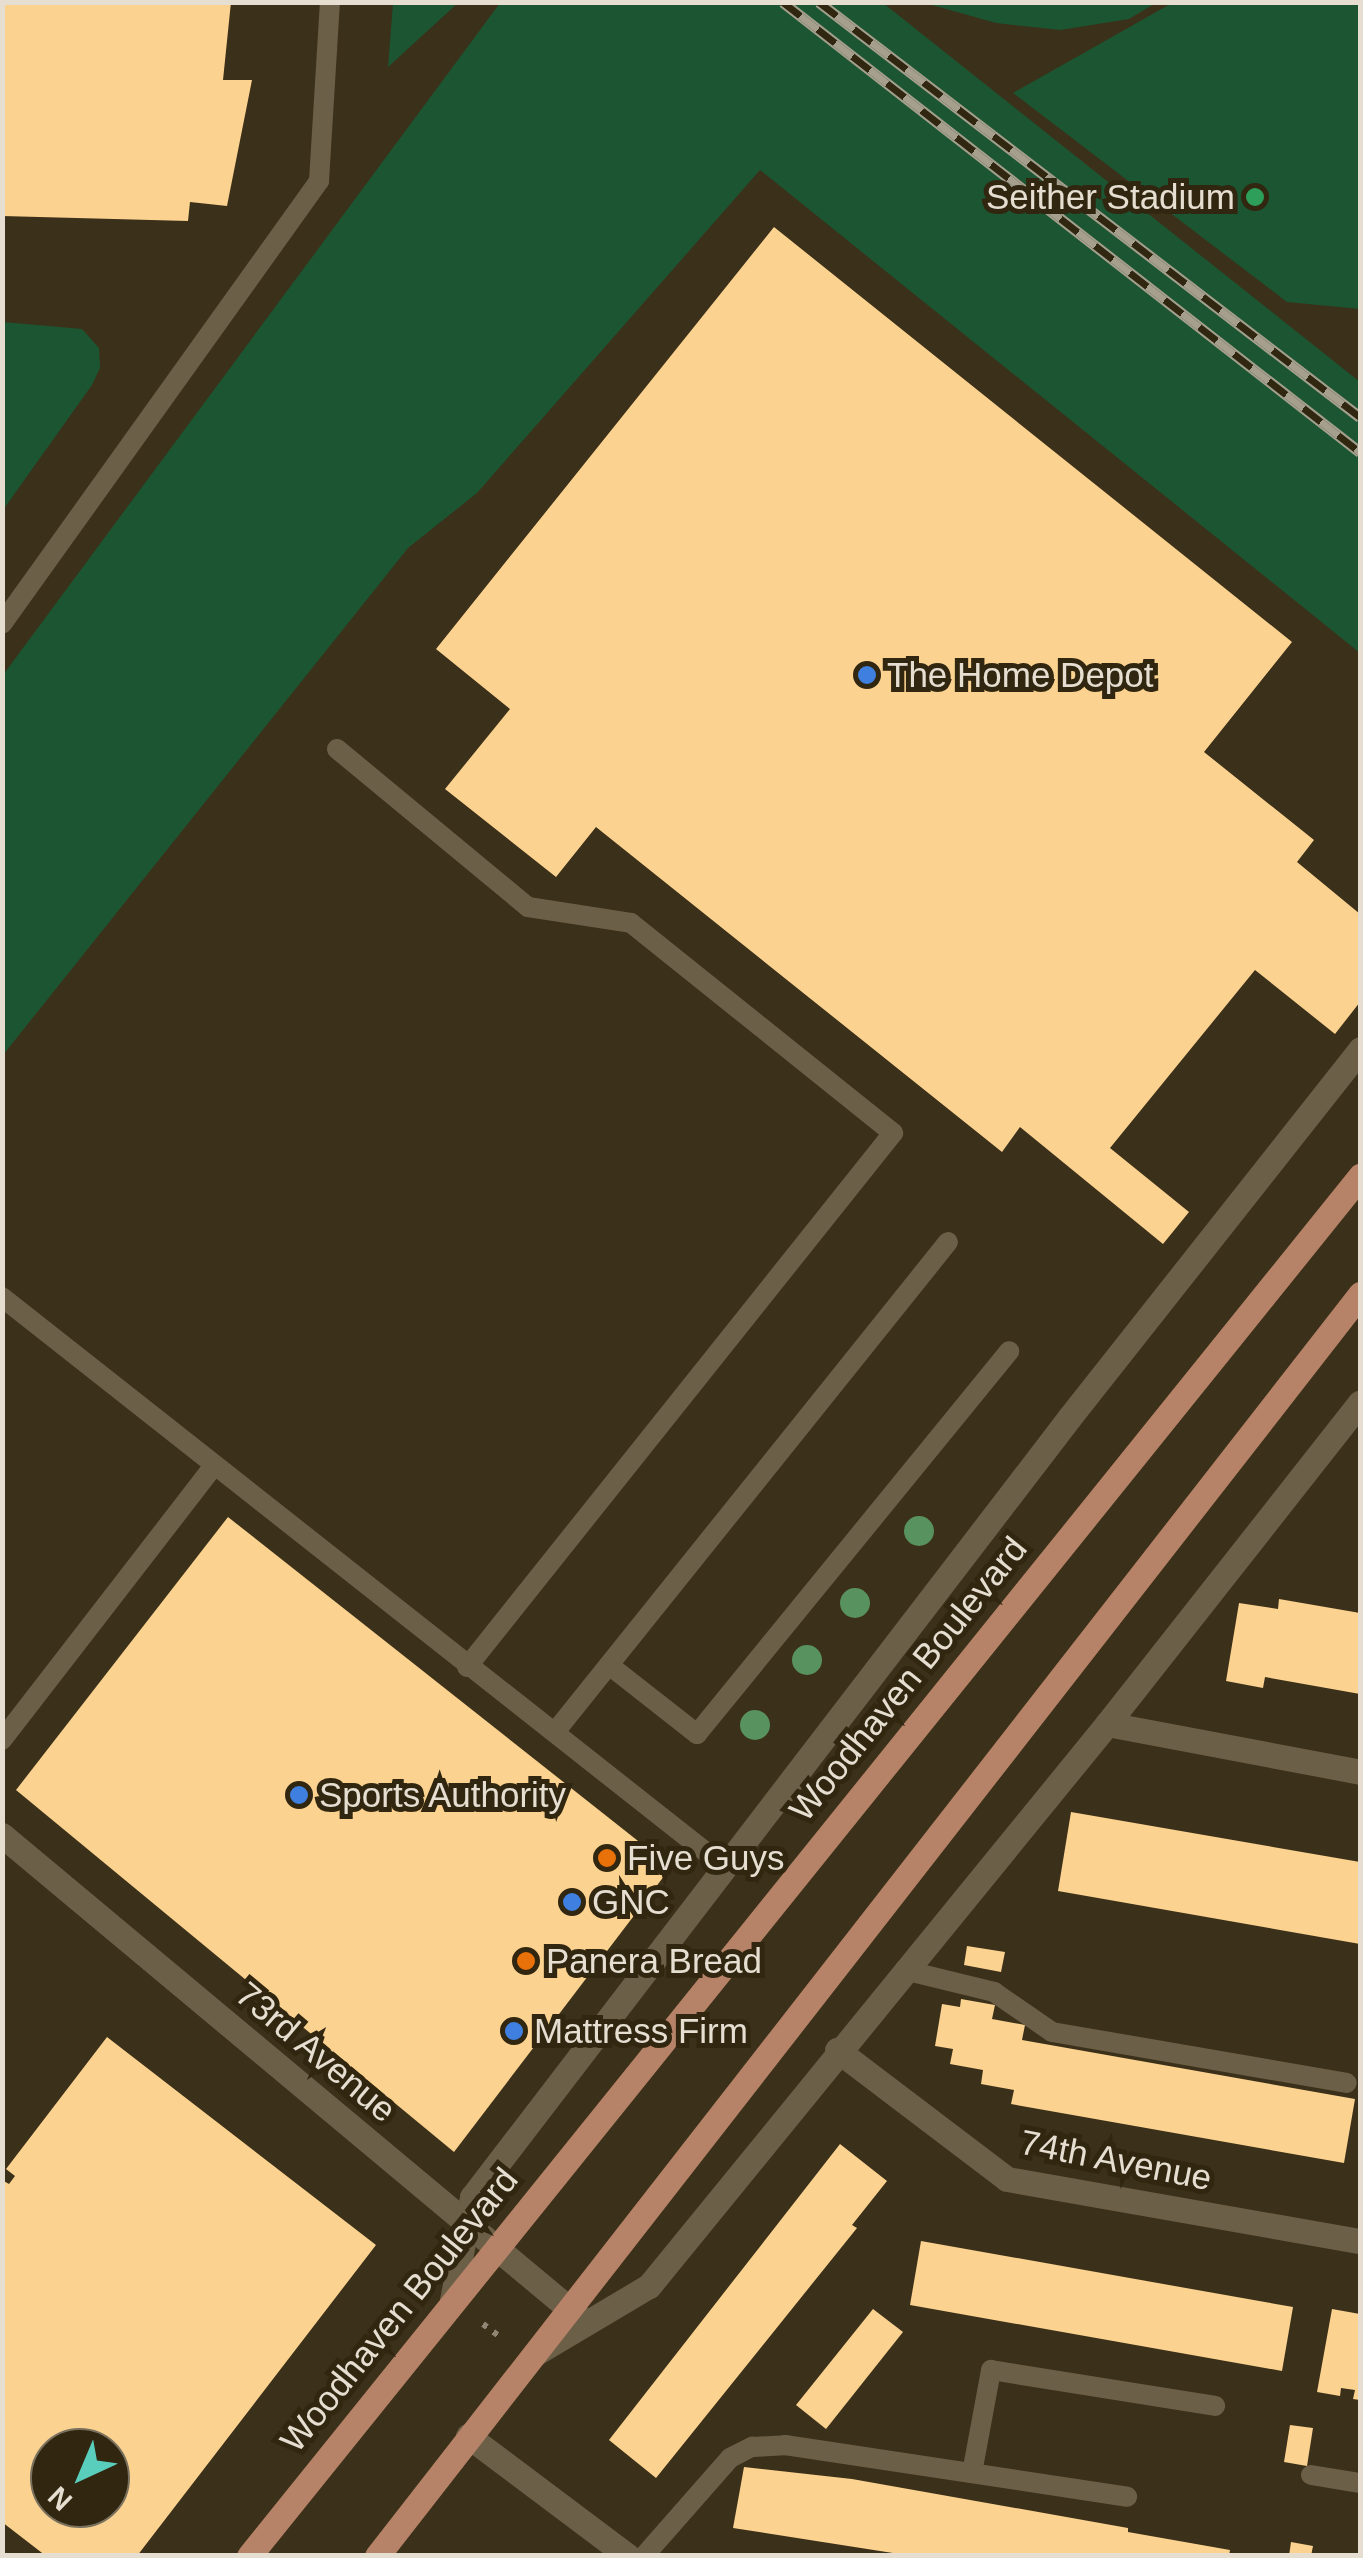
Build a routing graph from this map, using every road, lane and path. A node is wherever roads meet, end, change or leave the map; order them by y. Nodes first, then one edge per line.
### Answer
1 (330, 2) edge
2 (2, 624) edge
3 (337, 748) dead end
4 (1360, 1050) edge
5 (1360, 1176) edge
6 (948, 1242) dead end
7 (1360, 1294) edge
8 (2, 1297) edge
9 (1009, 1351) dead end
10 (1360, 1403) edge
11 (214, 1466) junction
12 (609, 1665) junction
13 (467, 1668) junction
14 (1106, 1724) junction
15 (556, 1732) junction
16 (2, 1740) edge
17 (1360, 1772) edge
18 (2, 1834) edge
19 (726, 1868) junction
20 (904, 1970) junction
21 (837, 2050) junction
22 (1347, 2082) dead end
23 (467, 2224) junction
24 (1360, 2241) edge
25 (495, 2246) junction
26 (452, 2300) junction
27 (576, 2315) junction
28 (484, 2324) dead end
29 (503, 2339) dead end
30 (1216, 2406) dead end
31 (468, 2436) junction
32 (972, 2473) junction
33 (1311, 2476) dead end
34 (1360, 2483) edge
35 (1127, 2497) dead end
36 (249, 2556) edge
37 (377, 2556) edge
38 (628, 2556) edge
39 (644, 2556) edge

1 - 2 lane
3 - 13 lane
4 - 19 street
5 - 25 main road, Woodhaven Boulevard
6 - 12 lane
7 - 27 main road
8 - 11 lane
9 - 12 lane
10 - 14 street
11 - 13 lane
11 - 16 lane
12 - 15 lane
13 - 15 lane
14 - 17 street
14 - 20 street
15 - 19 lane
18 - 23 street, 73rd Avenue
19 - 23 street
20 - 21 street
20 - 22 lane
21 - 24 street, 74th Avenue
21 - 27 street
23 - 25 street, 73rd Avenue
23 - 26 street
25 - 26 main road, Woodhaven Boulevard
25 - 27 street, 73rd Avenue
26 - 36 main road, Woodhaven Boulevard
27 - 31 main road
28 - 29 path
30 - 32 lane
31 - 37 main road
31 - 38 street
32 - 35 lane
32 - 39 lane
33 - 34 lane

